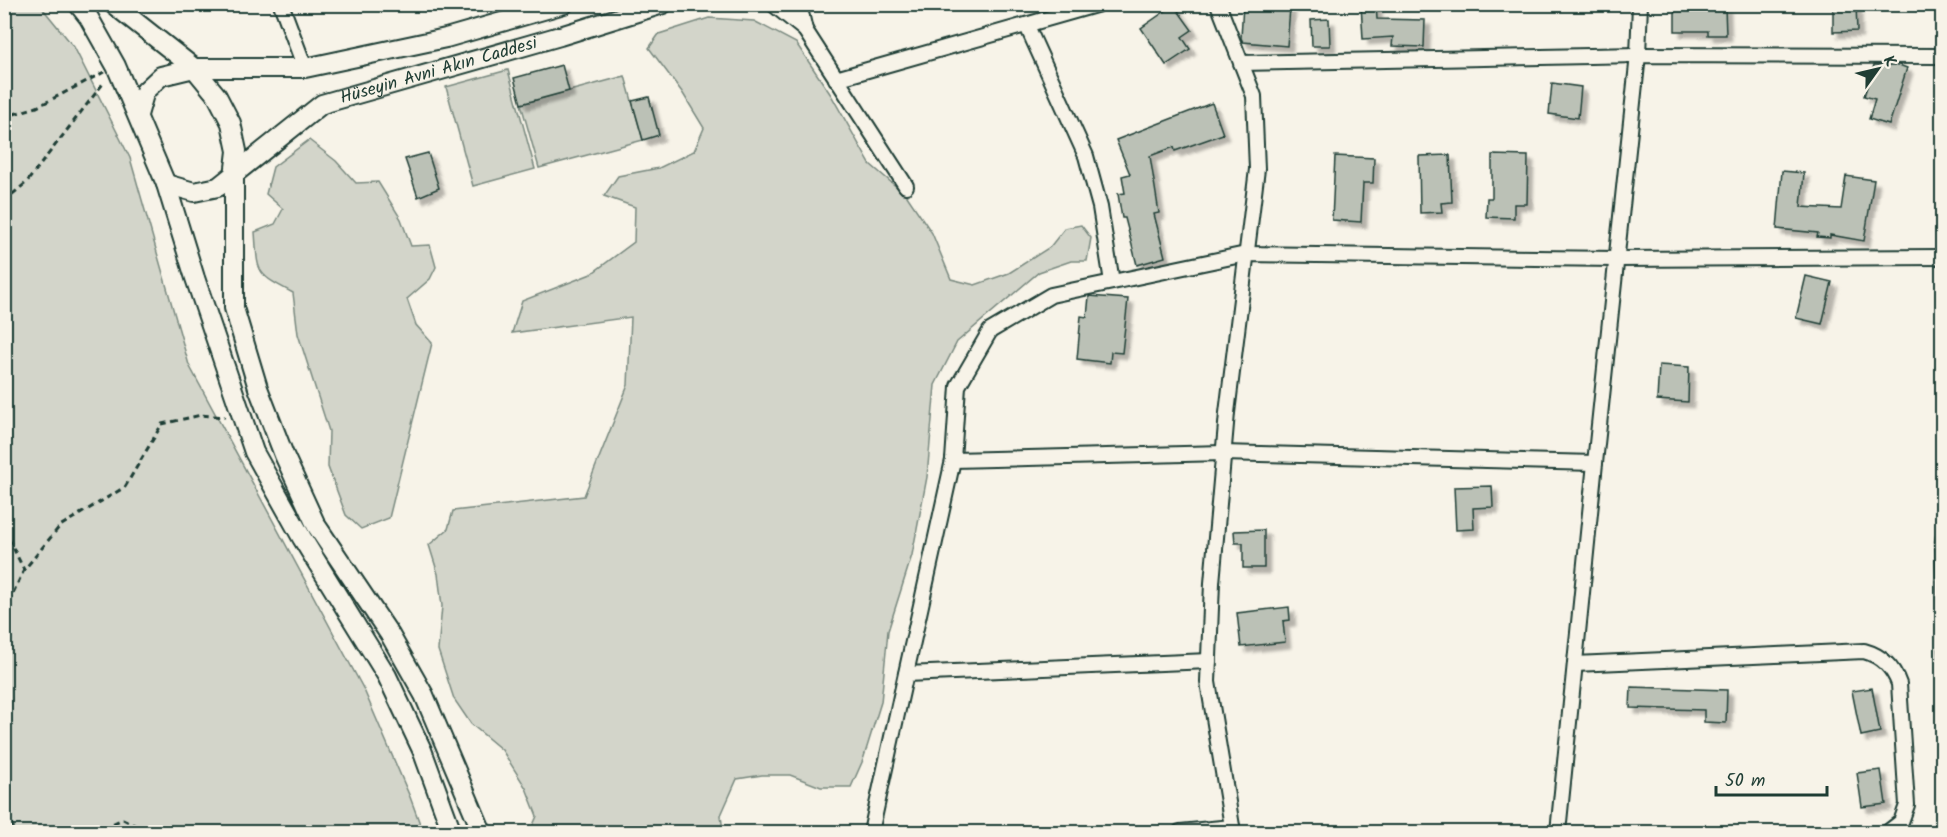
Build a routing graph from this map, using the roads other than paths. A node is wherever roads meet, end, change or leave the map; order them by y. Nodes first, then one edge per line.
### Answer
1 (78, 4) edge
2 (114, 4) edge
3 (281, 4) edge
4 (564, 4) edge
5 (663, 4) edge
6 (772, 4) edge
7 (799, 4) edge
8 (1099, 4) edge
9 (1218, 4) edge
10 (1640, 4) edge
11 (1026, 26) junction
12 (805, 30) junction
13 (1638, 55) junction
14 (1942, 56) edge
15 (1241, 63) junction
16 (194, 68) junction
17 (305, 68) junction
18 (836, 79) junction
19 (138, 115) junction
20 (234, 176) junction
21 (166, 184) junction
22 (906, 186) dead end
23 (1246, 254) junction
24 (1942, 257) edge
25 (1616, 259) junction
26 (1112, 282) junction
27 (1223, 453) junction
28 (953, 460) junction
29 (1595, 463) junction
30 (1209, 661) junction
31 (1575, 664) junction
32 (906, 674) junction
33 (1232, 830) edge
34 (452, 832) edge
35 (482, 832) edge
36 (871, 832) edge
37 (1180, 832) edge
38 (1558, 832) edge
39 (1888, 832) edge

1 - 19 main road
2 - 16 main road
3 - 17 street
4 - 17 main road, Hüseyin Avni Akın Caddesi
5 - 20 main road, Hüseyin Avni Akın Caddesi
6 - 12 street
7 - 12 street
8 - 11 street
9 - 15 street
10 - 13 street
11 - 18 street
11 - 26 street
12 - 18 street
13 - 14 street
13 - 15 street
13 - 25 street
15 - 23 street
16 - 17 main road, Hüseyin Avni Akın Caddesi
16 - 19 main road
16 - 20 main road
18 - 22 street
19 - 21 main road
20 - 21 main road
20 - 35 main road
21 - 34 main road
23 - 25 street
23 - 26 street
23 - 27 street
24 - 25 street
25 - 29 street
26 - 28 street
27 - 28 street
27 - 29 street
27 - 30 street
28 - 32 street
29 - 31 street
30 - 32 street
30 - 33 street
31 - 38 street
31 - 39 street
32 - 36 street
33 - 37 street

